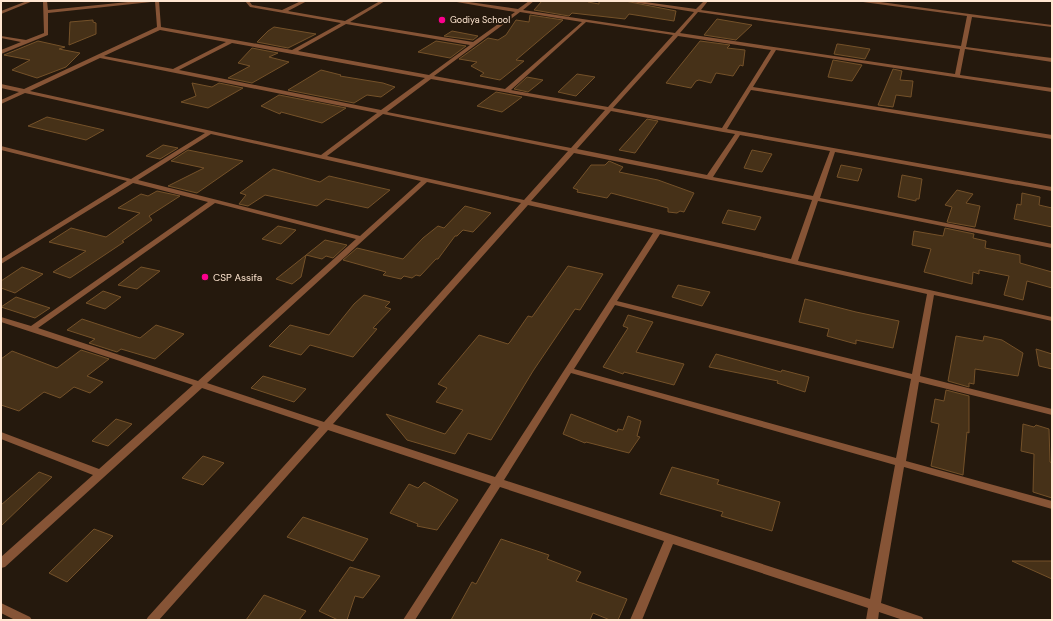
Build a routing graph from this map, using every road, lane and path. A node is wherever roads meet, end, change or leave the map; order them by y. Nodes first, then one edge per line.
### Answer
1 (32, 1) edge
2 (45, 1) edge
3 (151, 1) edge
4 (157, 1) edge
5 (247, 1) edge
6 (305, 1) edge
7 (383, 1) edge
8 (452, 1) edge
9 (532, 1) edge
10 (628, 1) edge
11 (706, 1) edge
12 (863, 1) edge
13 (519, 11) junction
14 (698, 11) junction
15 (45, 12) junction
16 (284, 12) junction
17 (1, 13) edge
18 (970, 15) junction
19 (585, 21) junction
20 (346, 22) junction
21 (1052, 26) edge
22 (159, 28) junction
23 (676, 34) junction
24 (1, 37) edge
25 (231, 41) junction
26 (27, 42) junction
27 (474, 44) junction
28 (963, 48) junction
29 (774, 49) junction
30 (1, 52) edge
31 (293, 52) junction
32 (99, 56) junction
33 (1052, 60) edge
34 (174, 71) junction
35 (957, 76) junction
36 (430, 77) junction
37 (1, 86) edge
38 (750, 88) junction
39 (1052, 90) edge
40 (24, 91) junction
41 (506, 91) junction
42 (1, 102) edge
43 (609, 109) junction
44 (382, 113) junction
45 (723, 130) junction
46 (211, 132) junction
47 (738, 132) junction
48 (1052, 137) edge
49 (1, 148) edge
50 (572, 150) junction
51 (833, 150) junction
52 (322, 157) junction
53 (709, 178) junction
54 (426, 180) junction
55 (132, 181) junction
56 (1052, 189) edge
57 (816, 199) junction
58 (214, 202) junction
59 (526, 202) junction
60 (658, 231) junction
61 (361, 238) junction
62 (1052, 246) edge
63 (1, 262) edge
64 (794, 262) junction
65 (932, 292) junction
66 (612, 302) junction
67 (1, 319) edge
68 (1052, 319) edge
69 (32, 329) junction
70 (569, 370) junction
71 (916, 378) junction
72 (200, 384) junction
73 (1052, 412) edge
74 (326, 426) junction
75 (1, 435) edge
76 (901, 463) junction
77 (101, 474) junction
78 (497, 482) junction
79 (1052, 505) edge
80 (670, 539) junction
81 (1, 564) edge
82 (875, 606) junction
83 (1, 608) edge
84 (26, 620) edge
85 (152, 620) edge
86 (409, 620) edge
87 (636, 620) edge
88 (872, 620) edge
89 (918, 620) edge

1 - 17 street
2 - 15 street
3 - 15 street
4 - 22 street
5 - 16 street
6 - 16 street
7 - 20 street
8 - 13 street
9 - 13 street
10 - 14 street
11 - 14 street
12 - 18 street
13 - 19 street
13 - 27 street
14 - 23 street
14 - 28 street
15 - 26 street
16 - 20 street
18 - 21 street
18 - 28 street
19 - 23 street
19 - 41 street
20 - 27 street
20 - 31 street
22 - 25 street
22 - 32 street
23 - 29 street
23 - 43 street
24 - 26 street
25 - 31 street
25 - 34 street
26 - 30 street
27 - 36 street
28 - 33 street
28 - 35 street
29 - 35 street
29 - 38 street
31 - 36 street
32 - 34 street
32 - 40 street
34 - 44 street
35 - 39 street
36 - 41 street
36 - 44 street
37 - 40 street
38 - 45 street
38 - 48 street
40 - 42 street
40 - 46 street
41 - 43 street
43 - 45 street
43 - 50 street
44 - 50 street
44 - 52 street
45 - 47 street
46 - 52 street
46 - 55 street
47 - 51 street
47 - 53 street
49 - 55 street
50 - 53 street
50 - 59 street
51 - 56 street
51 - 57 street
52 - 54 street
53 - 57 street
54 - 59 street
54 - 61 street
55 - 58 street
55 - 63 street
57 - 62 street
57 - 64 street
58 - 61 street
58 - 69 street
59 - 60 street
59 - 74 street
60 - 64 street
60 - 66 street
61 - 72 street
64 - 65 street
65 - 68 street
65 - 71 street
66 - 70 street
66 - 71 street
67 - 69 street
69 - 72 street
70 - 76 street
70 - 78 street
71 - 73 street
71 - 76 street
72 - 74 street
72 - 77 street
74 - 78 street
74 - 85 street
75 - 77 street
76 - 79 street
76 - 82 street
77 - 81 street
78 - 80 street
78 - 86 street
80 - 82 street
80 - 87 street
82 - 88 street
82 - 89 street
83 - 84 street

